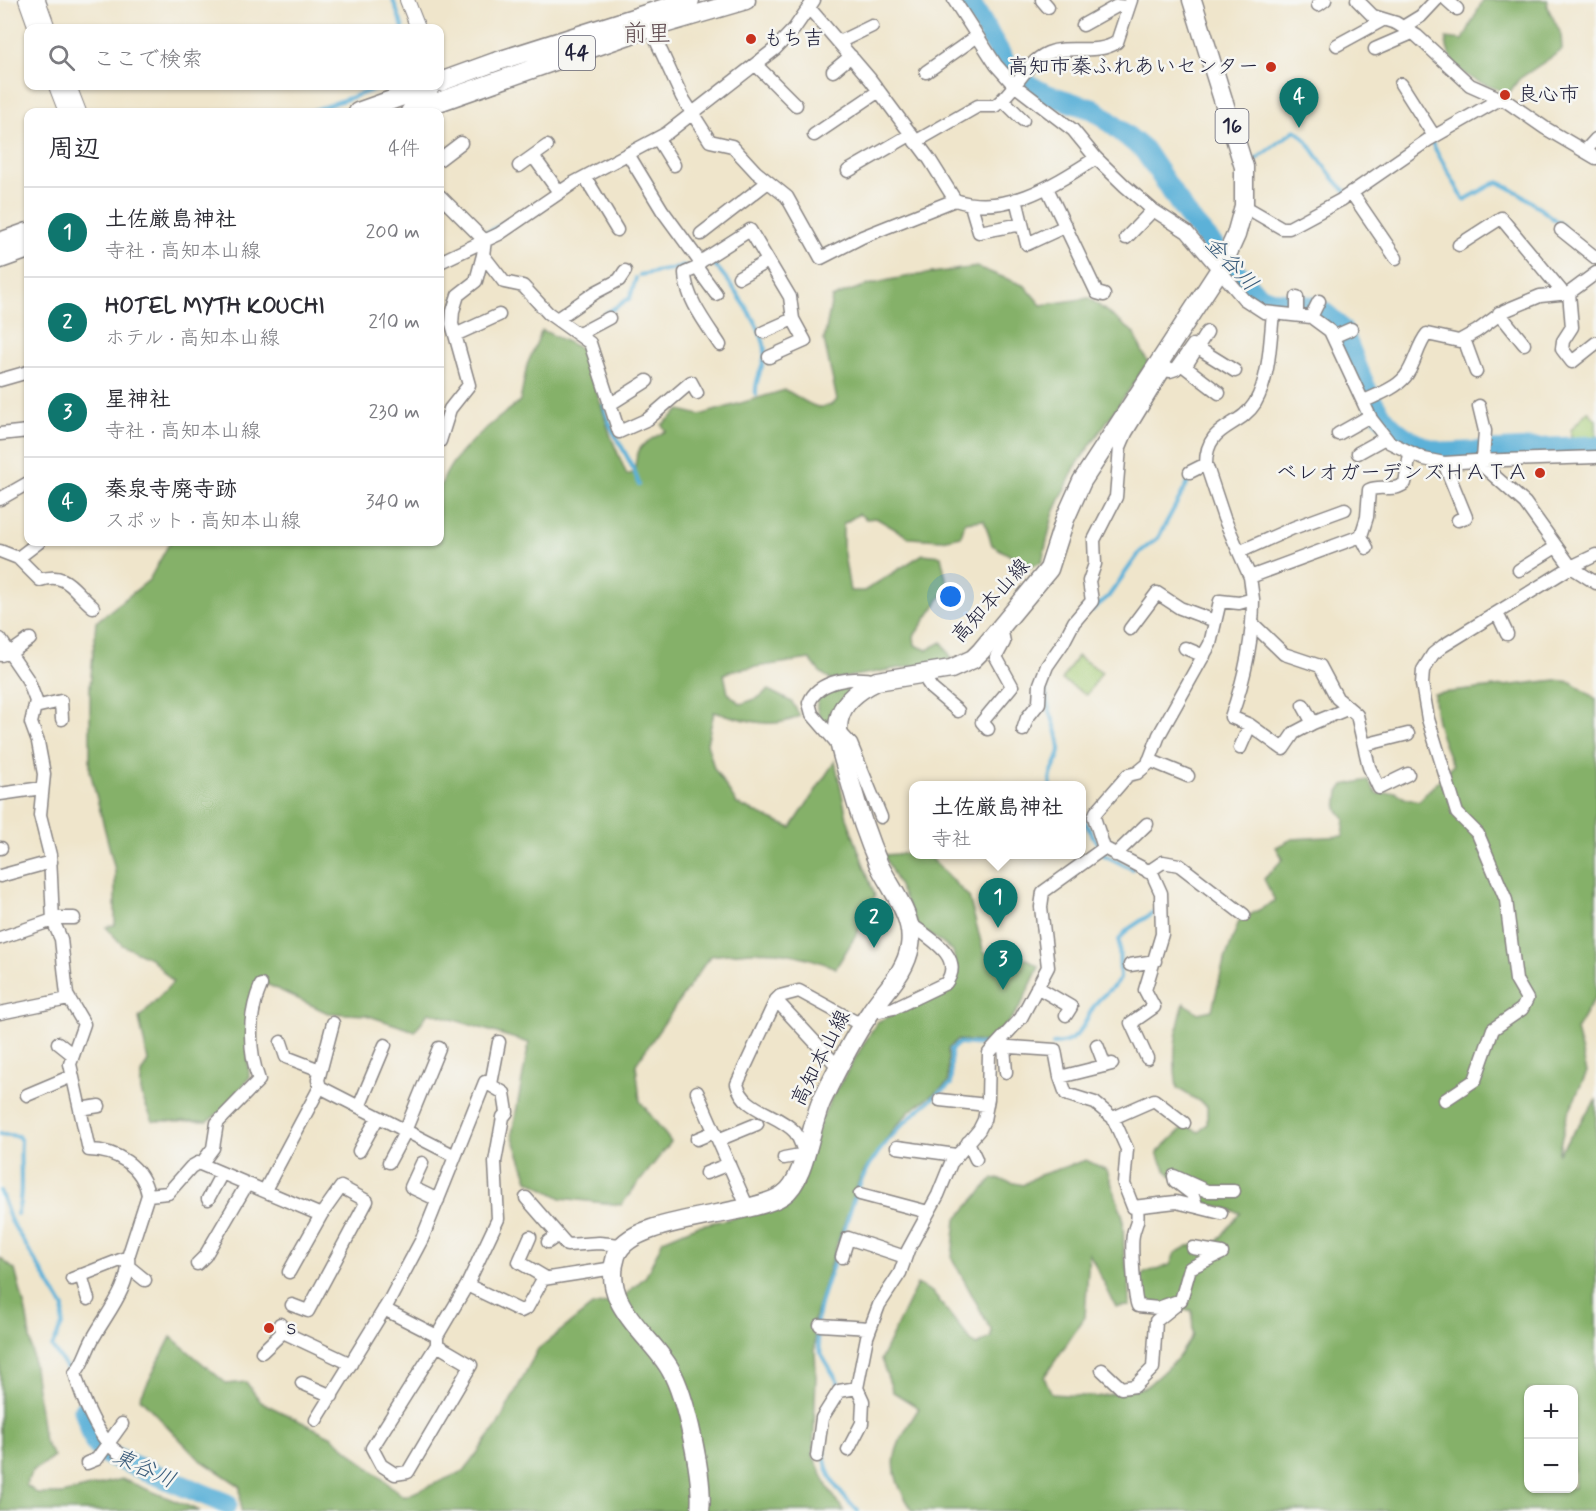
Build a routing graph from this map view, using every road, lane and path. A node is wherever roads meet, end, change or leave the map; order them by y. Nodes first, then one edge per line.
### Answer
1 (26, 0) edge
2 (38, 0) edge
3 (407, 0) edge
4 (690, 0) edge
5 (746, 0) edge
6 (954, 0) edge
7 (1192, 0) edge
8 (1357, 0) edge
9 (1436, 0) edge
10 (1447, 0) edge
11 (1129, 3) edge
12 (664, 4) edge
13 (812, 4) edge
14 (1457, 9) dead end
15 (1381, 21) junction
16 (35, 24) edge
17 (47, 24) edge
18 (416, 24) edge
19 (1083, 25) dead end
20 (872, 26) dead end
21 (651, 27) junction
22 (1407, 30) junction
23 (976, 37) junction
24 (839, 42) junction
25 (1337, 45) dead end
26 (1375, 49) dead end
27 (851, 56) junction
28 (756, 65) junction
29 (833, 72) dead end
30 (926, 72) dead end
31 (1401, 84) dead end
32 (1015, 87) junction
33 (444, 88) edge
34 (444, 88) edge
35 (58, 90) edge
36 (71, 90) edge
37 (420, 90) edge
38 (440, 90) edge
39 (879, 92) junction
40 (1500, 99) junction
41 (1003, 100) junction
42 (796, 105) dead end
43 (64, 108) edge
44 (77, 108) edge
45 (369, 108) edge
46 (415, 108) edge
47 (693, 115) junction
48 (1023, 120) dead end
49 (814, 135) dead end
50 (1434, 136) junction
51 (658, 139) junction
52 (913, 139) junction
53 (1596, 139) edge
54 (461, 143) dead end
55 (547, 146) dead end
56 (628, 154) junction
57 (1591, 154) edge
58 (444, 156) edge
59 (533, 156) junction
60 (1096, 158) junction
61 (674, 165) dead end
62 (519, 166) dead end
63 (848, 171) dead end
64 (585, 177) junction
65 (768, 182) junction
66 (1047, 188) junction
67 (1349, 191) junction
68 (559, 192) junction
69 (1016, 199) junction
70 (955, 200) junction
71 (444, 203) edge
72 (971, 205) junction
73 (1244, 206) junction
74 (1153, 210) junction
75 (1022, 224) junction
76 (1066, 226) junction
77 (616, 230) dead end
78 (1561, 230) dead end
79 (24, 233) edge
80 (700, 234) dead end
81 (1126, 238) dead end
82 (485, 241) junction
83 (0, 242) edge
84 (1459, 245) dead end
85 (24, 250) edge
86 (483, 255) junction
87 (1396, 258) dead end
88 (1596, 258) edge
89 (0, 259) edge
90 (444, 260) edge
91 (768, 261) junction
92 (1223, 263) junction
93 (699, 265) junction
94 (625, 271) dead end
95 (739, 277) dead end
96 (1594, 279) edge
97 (1567, 293) junction
98 (716, 294) dead end
99 (1104, 294) dead end
100 (1297, 297) dead end
101 (1319, 301) dead end
102 (1297, 312) junction
103 (1273, 313) junction
104 (1499, 313) junction
105 (499, 315) dead end
106 (1312, 315) junction
107 (609, 318) dead end
108 (557, 319) junction
109 (793, 319) junction
110 (1351, 329) dead end
111 (765, 332) dead end
112 (1207, 332) dead end
113 (579, 334) junction
114 (455, 335) junction
115 (1336, 336) junction
116 (1464, 339) junction
117 (1596, 343) edge
118 (1524, 344) dead end
119 (720, 345) dead end
120 (1196, 347) junction
121 (770, 357) dead end
122 (1163, 366) junction
123 (1235, 371) dead end
124 (1476, 372) dead end
125 (24, 373) edge
126 (0, 380) edge
127 (647, 381) dead end
128 (697, 393) dead end
129 (1219, 393) dead end
130 (1369, 399) junction
131 (609, 405) junction
132 (1479, 406) dead end
133 (444, 415) edge
134 (1370, 416) junction
135 (24, 431) edge
136 (0, 434) edge
137 (1338, 434) dead end
138 (1385, 438) junction
139 (1358, 453) dead end
140 (1410, 454) junction
141 (1594, 457) edge
142 (1480, 459) junction
143 (1444, 463) junction
144 (24, 485) edge
145 (0, 499) edge
146 (1345, 509) dead end
147 (1458, 520) dead end
148 (34, 546) edge
149 (1556, 547) junction
150 (0, 551) edge
151 (1239, 552) junction
152 (1596, 555) edge
153 (18, 558) junction
154 (1571, 567) junction
155 (1519, 570) dead end
156 (1250, 577) junction
157 (1596, 583) edge
158 (1253, 599) junction
159 (93, 607) dead end
160 (1497, 613) junction
161 (1215, 621) junction
162 (1253, 624) junction
163 (1001, 628) junction
164 (1130, 629) dead end
165 (1507, 634) dead end
166 (0, 639) edge
167 (30, 639) dead end
168 (1185, 648) dead end
169 (4, 655) edge
170 (1204, 656) junction
171 (922, 674) junction
172 (877, 681) junction
173 (1303, 705) dead end
174 (35, 707) junction
175 (1347, 709) junction
176 (958, 711) dead end
177 (62, 719) dead end
178 (1313, 723) junction
179 (1250, 725) junction
180 (988, 729) dead end
181 (1023, 730) dead end
182 (1408, 734) dead end
183 (837, 736) junction
184 (1364, 745) junction
185 (1240, 748) dead end
186 (1149, 760) junction
187 (1408, 774) dead end
188 (1188, 776) dead end
189 (42, 788) junction
190 (0, 794) edge
191 (881, 817) dead end
192 (1147, 824) dead end
193 (1105, 853) junction
194 (51, 862) junction
195 (1148, 872) junction
196 (0, 876) edge
197 (1244, 915) dead end
198 (74, 918) dead end
199 (53, 921) junction
200 (909, 923) junction
201 (0, 938) edge
202 (1155, 961) junction
203 (1130, 965) dead end
204 (261, 985) dead end
205 (1037, 987) junction
206 (68, 999) junction
207 (776, 1000) junction
208 (0, 1013) edge
209 (870, 1015) junction
210 (1066, 1016) dead end
211 (333, 1023) dead end
212 (281, 1042) dead end
213 (499, 1042) dead end
214 (58, 1043) dead end
215 (385, 1045) dead end
216 (1097, 1045) dead end
217 (1000, 1046) junction
218 (439, 1048) dead end
219 (73, 1054) junction
220 (1147, 1058) dead end
221 (839, 1068) junction
222 (320, 1070) junction
223 (1006, 1072) dead end
224 (72, 1076) junction
225 (1060, 1077) junction
226 (491, 1084) junction
227 (320, 1087) junction
228 (697, 1092) dead end
229 (27, 1095) dead end
230 (940, 1100) dead end
231 (1445, 1100) dead end
232 (987, 1105) junction
233 (99, 1106) dead end
234 (359, 1107) junction
235 (80, 1109) junction
236 (378, 1117) junction
237 (1113, 1118) junction
238 (1184, 1123) dead end
239 (757, 1124) dead end
240 (405, 1130) junction
241 (716, 1136) junction
242 (697, 1140) dead end
243 (968, 1142) junction
244 (897, 1148) dead end
245 (359, 1151) dead end
246 (805, 1154) junction
247 (956, 1155) junction
248 (455, 1156) junction
249 (784, 1158) dead end
250 (976, 1159) dead end
251 (389, 1162) dead end
252 (422, 1163) dead end
253 (201, 1164) junction
254 (729, 1164) junction
255 (222, 1173) junction
256 (706, 1173) dead end
257 (247, 1184) junction
258 (265, 1190) junction
259 (1233, 1191) dead end
260 (860, 1194) dead end
261 (148, 1195) junction
262 (526, 1198) dead end
263 (208, 1199) dead end
264 (438, 1200) junction
265 (747, 1206) junction
266 (1197, 1207) junction
267 (1137, 1208) junction
268 (928, 1212) junction
269 (1221, 1213) dead end
270 (321, 1215) junction
271 (530, 1237) dead end
272 (621, 1245) junction
273 (1193, 1248) dead end
274 (842, 1257) dead end
275 (905, 1257) junction
276 (129, 1262) junction
277 (196, 1264) dead end
278 (614, 1268) junction
279 (289, 1272) dead end
280 (546, 1278) junction
281 (145, 1280) dead end
282 (467, 1284) junction
283 (88, 1299) dead end
284 (1180, 1300) junction
285 (292, 1305) dead end
286 (384, 1309) junction
287 (820, 1325) dead end
288 (870, 1328) junction
289 (437, 1340) junction
290 (262, 1352) dead end
291 (351, 1364) junction
292 (1102, 1371) dead end
293 (302, 1383) dead end
294 (847, 1389) junction
295 (332, 1396) junction
296 (316, 1420) dead end
297 (122, 1424) dead end
298 (848, 1450) dead end
299 (109, 1451) junction
300 (817, 1456) dead end
301 (87, 1463) dead end
302 (700, 1511) edge

1 - 16 street
2 - 17 street
3 - 18 street
4 - 12 main road, 44
5 - 21 main road, 44
6 - 23 street
7 - 73 main road, 高知本山線 / 16
8 - 15 street
9 - 22 street
10 - 14 street
11 - 19 street
11 - 32 street
12 - 33 main road, 44
13 - 24 street
13 - 28 street
15 - 22 street
15 - 25 street
20 - 24 street
21 - 34 main road, 44
21 - 47 street
22 - 26 street
22 - 40 street
23 - 30 street
23 - 32 street
24 - 27 street
27 - 29 street
27 - 39 street
28 - 42 street
28 - 47 street
31 - 50 street
32 - 41 street
32 - 60 street
35 - 43 street
36 - 44 street
37 - 45 main road
38 - 46 main road, 44
39 - 49 street
39 - 52 street
40 - 50 street
40 - 57 street
41 - 48 street
41 - 52 street
47 - 51 street
47 - 65 street
50 - 67 street
51 - 56 street
51 - 61 street
52 - 63 street
52 - 70 street
53 - 57 street
54 - 58 street
55 - 59 street
56 - 64 street
56 - 93 street
59 - 62 street
59 - 68 street
60 - 66 street
60 - 74 street
64 - 68 street
64 - 77 street
65 - 70 street
65 - 80 street
66 - 69 street
66 - 76 street
67 - 73 street
67 - 87 street
68 - 82 street
69 - 72 street
69 - 75 street
70 - 72 street
71 - 82 street
72 - 75 street
73 - 92 main road, 高知本山線 / 16
74 - 81 street
74 - 92 street
75 - 76 street
76 - 99 street
78 - 88 street
79 - 83 main road
82 - 86 street
82 - 90 street
84 - 97 street
85 - 89 main road
86 - 108 street
86 - 114 street
91 - 93 street
91 - 95 street
91 - 109 street
92 - 103 street
92 - 122 main road, 高知本山線 / 16
93 - 98 street
93 - 119 street
94 - 108 street
96 - 97 street
97 - 104 street
97 - 117 street
100 - 102 street
101 - 106 street
102 - 103 street
102 - 106 street
103 - 151 street
104 - 116 street
104 - 118 street
105 - 114 street
106 - 115 street
107 - 113 street
108 - 113 street
109 - 111 street
109 - 121 street
110 - 115 street
112 - 120 street
113 - 131 street
114 - 133 street
115 - 130 street
116 - 124 street
116 - 130 street
120 - 122 street
120 - 123 street
120 - 129 street
122 - 163 main road, 高知本山線 / 16
122 - 181 street
125 - 126 street
127 - 131 street
128 - 131 street
130 - 134 street
132 - 142 street
134 - 137 street
134 - 138 street
135 - 136 street
138 - 139 street
138 - 140 street
140 - 143 street
140 - 156 street
141 - 142 street
142 - 143 street
142 - 149 street
143 - 147 street
144 - 145 street
146 - 151 street
148 - 153 street
149 - 154 street
149 - 155 street
150 - 153 street
151 - 156 street
152 - 154 street
153 - 159 street
154 - 157 street
154 - 160 street
156 - 158 street
158 - 161 street
158 - 162 street
160 - 165 street
160 - 231 street
161 - 164 street
161 - 170 street
162 - 175 street
162 - 179 street
163 - 171 main road, 高知本山線 / 16
163 - 180 street
166 - 169 street
167 - 169 street
168 - 170 street
169 - 174 street
170 - 186 street
171 - 172 main road, 高知本山線 / 16
171 - 176 street
172 - 183 main road, 高知本山線 / 16
172 - 183 street
173 - 178 street
174 - 177 street
174 - 189 street
175 - 178 street
175 - 184 street
178 - 179 street
179 - 185 street
182 - 184 street
183 - 191 street
183 - 200 main road, 高知本山線
184 - 187 street
186 - 188 street
186 - 193 street
189 - 190 street
189 - 194 street
192 - 193 street
193 - 195 street
193 - 205 street
194 - 196 street
194 - 199 street
195 - 197 street
195 - 202 street
198 - 199 street
199 - 201 street
199 - 206 street
200 - 209 main road, 高知本山線
200 - 209 street
202 - 203 street
202 - 220 street
204 - 253 street
205 - 210 street
205 - 217 street
206 - 208 street
206 - 219 street
207 - 209 street
207 - 221 street
207 - 246 street
209 - 221 main road, 高知本山線
211 - 222 street
212 - 222 street
213 - 226 street
214 - 219 street
215 - 234 street
216 - 225 street
217 - 223 street
217 - 225 street
217 - 232 street
218 - 240 street
219 - 224 street
221 - 246 main road, 高知本山線
222 - 227 street
224 - 229 street
224 - 235 street
225 - 237 street
226 - 248 street
226 - 282 street
227 - 234 street
227 - 258 street
228 - 241 street
230 - 232 street
232 - 243 street
233 - 235 street
234 - 236 street
235 - 261 street
236 - 240 street
236 - 245 street
237 - 238 street
237 - 267 street
239 - 241 street
240 - 248 street
240 - 251 street
241 - 242 street
241 - 254 street
243 - 247 street
243 - 250 street
244 - 247 street
246 - 249 street
246 - 265 main road, 高知本山線
247 - 268 street
248 - 264 street
252 - 264 street
253 - 255 street
253 - 261 street
254 - 256 street
254 - 265 street
255 - 257 street
255 - 263 street
257 - 258 street
257 - 277 street
258 - 270 street
259 - 266 street
260 - 268 street
261 - 276 street
262 - 272 street
264 - 286 street
265 - 272 main road, 高知本山線
266 - 267 street
266 - 269 street
267 - 284 street
268 - 275 street
270 - 279 street
270 - 285 street
271 - 280 street
272 - 278 main road
273 - 284 street
274 - 275 street
275 - 288 street
276 - 281 street
276 - 283 street
276 - 299 street
278 - 280 street
278 - 302 main road
280 - 282 street
282 - 289 street
284 - 292 street
286 - 289 street
286 - 291 street
287 - 288 street
288 - 294 street
289 - 289 street
290 - 291 street
291 - 295 street
293 - 295 street
294 - 298 street
294 - 300 street
295 - 296 street
297 - 299 street
299 - 301 street

